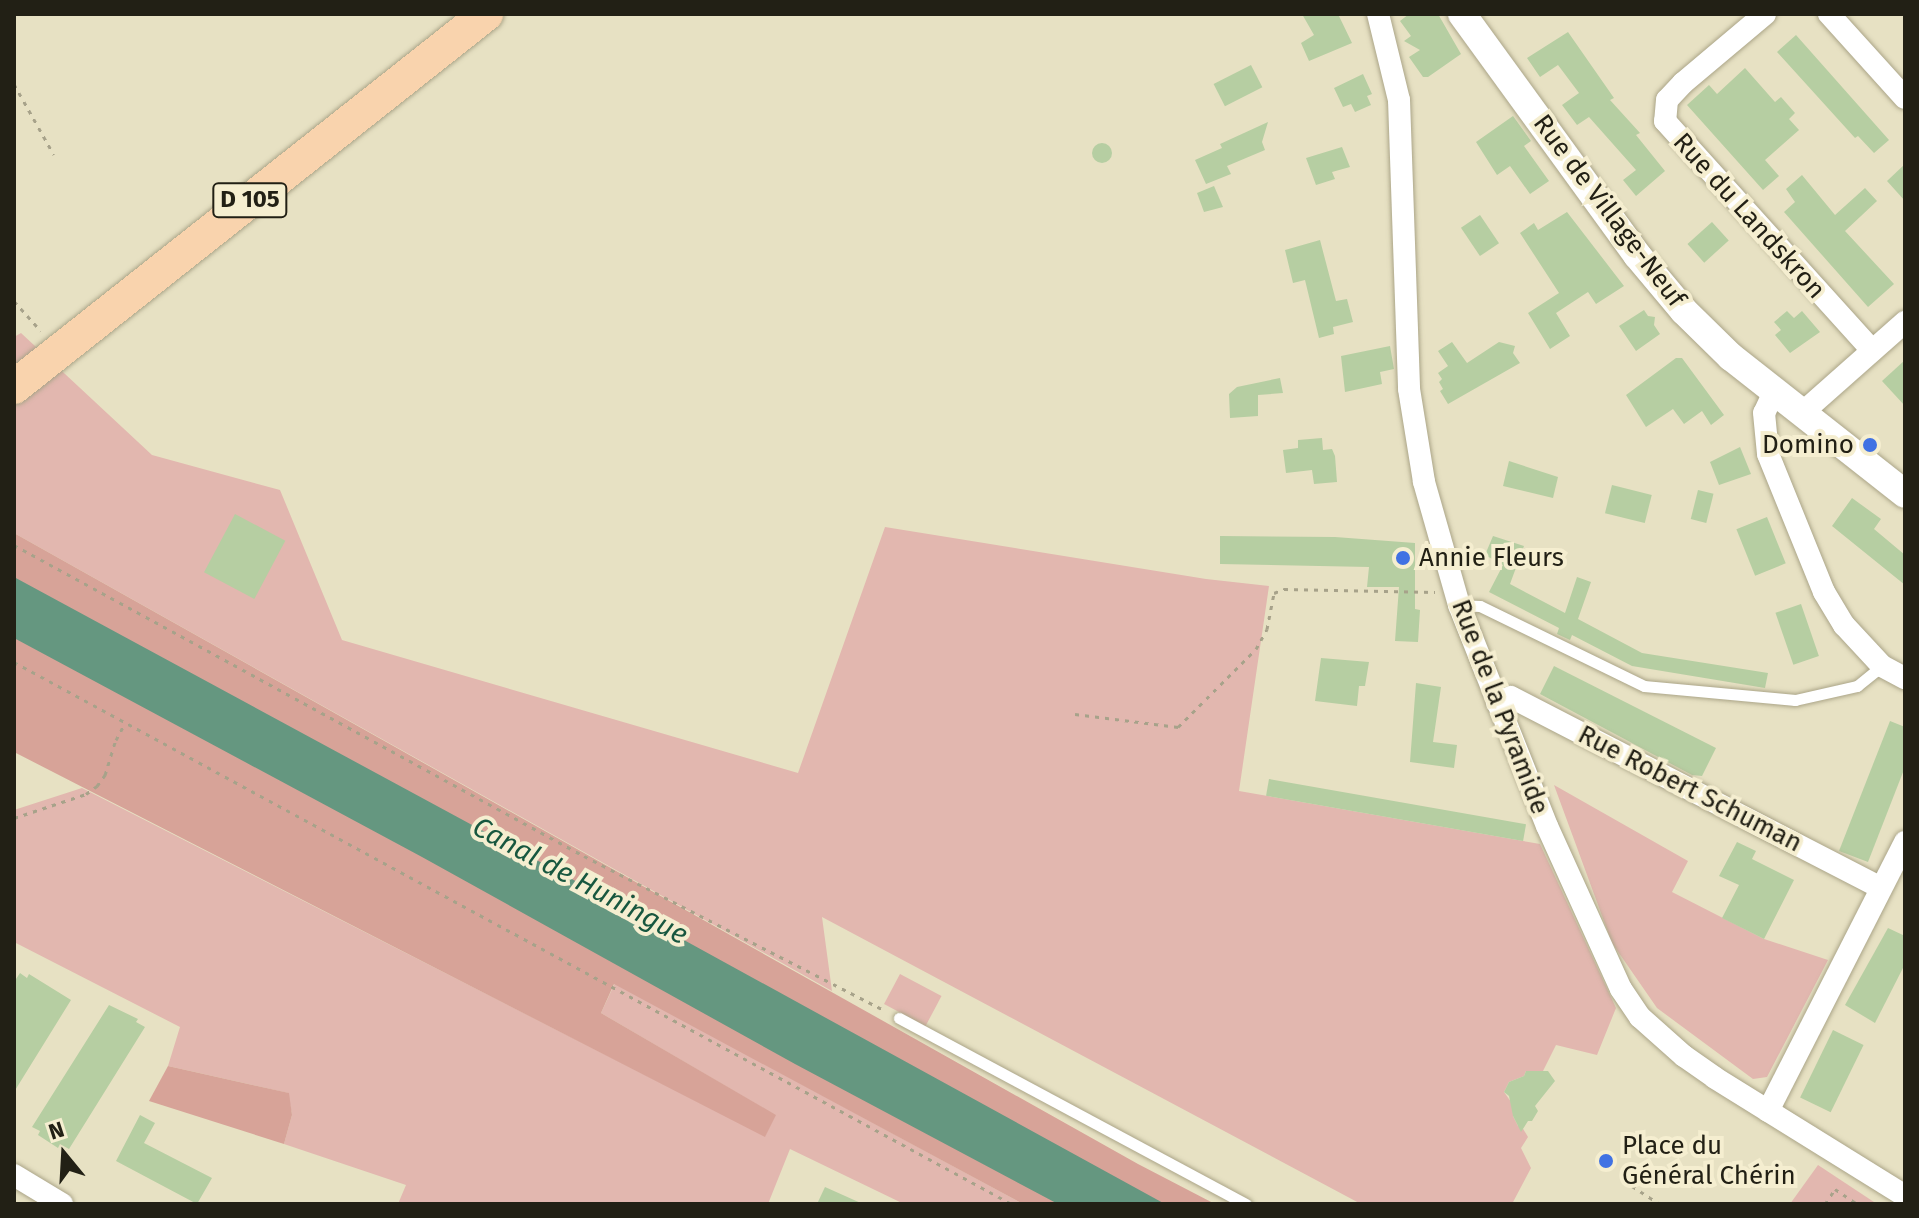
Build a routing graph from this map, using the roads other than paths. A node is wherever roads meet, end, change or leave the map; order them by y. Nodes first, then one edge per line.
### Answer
1 (486, 14) edge
2 (1378, 14) edge
3 (1462, 14) edge
4 (1765, 14) edge
5 (1829, 14) edge
6 (1905, 98) edge
7 (1905, 322) edge
8 (1872, 350) junction
9 (14, 387) edge
10 (1774, 392) junction
11 (1801, 414) junction
12 (1905, 494) edge
13 (1457, 598) junction
14 (1882, 666) junction
15 (1905, 678) edge
16 (1497, 703) junction
17 (1905, 842) edge
18 (1881, 888) junction
19 (899, 1018) road end
20 (1768, 1111) junction
21 (14, 1175) edge
22 (1905, 1196) edge
23 (62, 1204) edge
24 (1246, 1204) edge

1 - 9 main road, D 105
2 - 13 street, Rue de la Pyramide
3 - 10 street, Rue de Village-Neuf
4 - 8 street, Rue du Landskron
5 - 6 street
7 - 8 street
8 - 11 street
10 - 11 street, Rue de Village-Neuf
10 - 14 street
11 - 12 street, Rue de Village-Neuf
13 - 14 lane
13 - 16 street, Rue de la Pyramide
14 - 15 street
16 - 18 street, Rue Robert Schuman
16 - 20 street, Rue de la Pyramide
17 - 18 street
18 - 20 street
19 - 24 lane
20 - 22 street, Rue de la Pyramide
21 - 23 street

